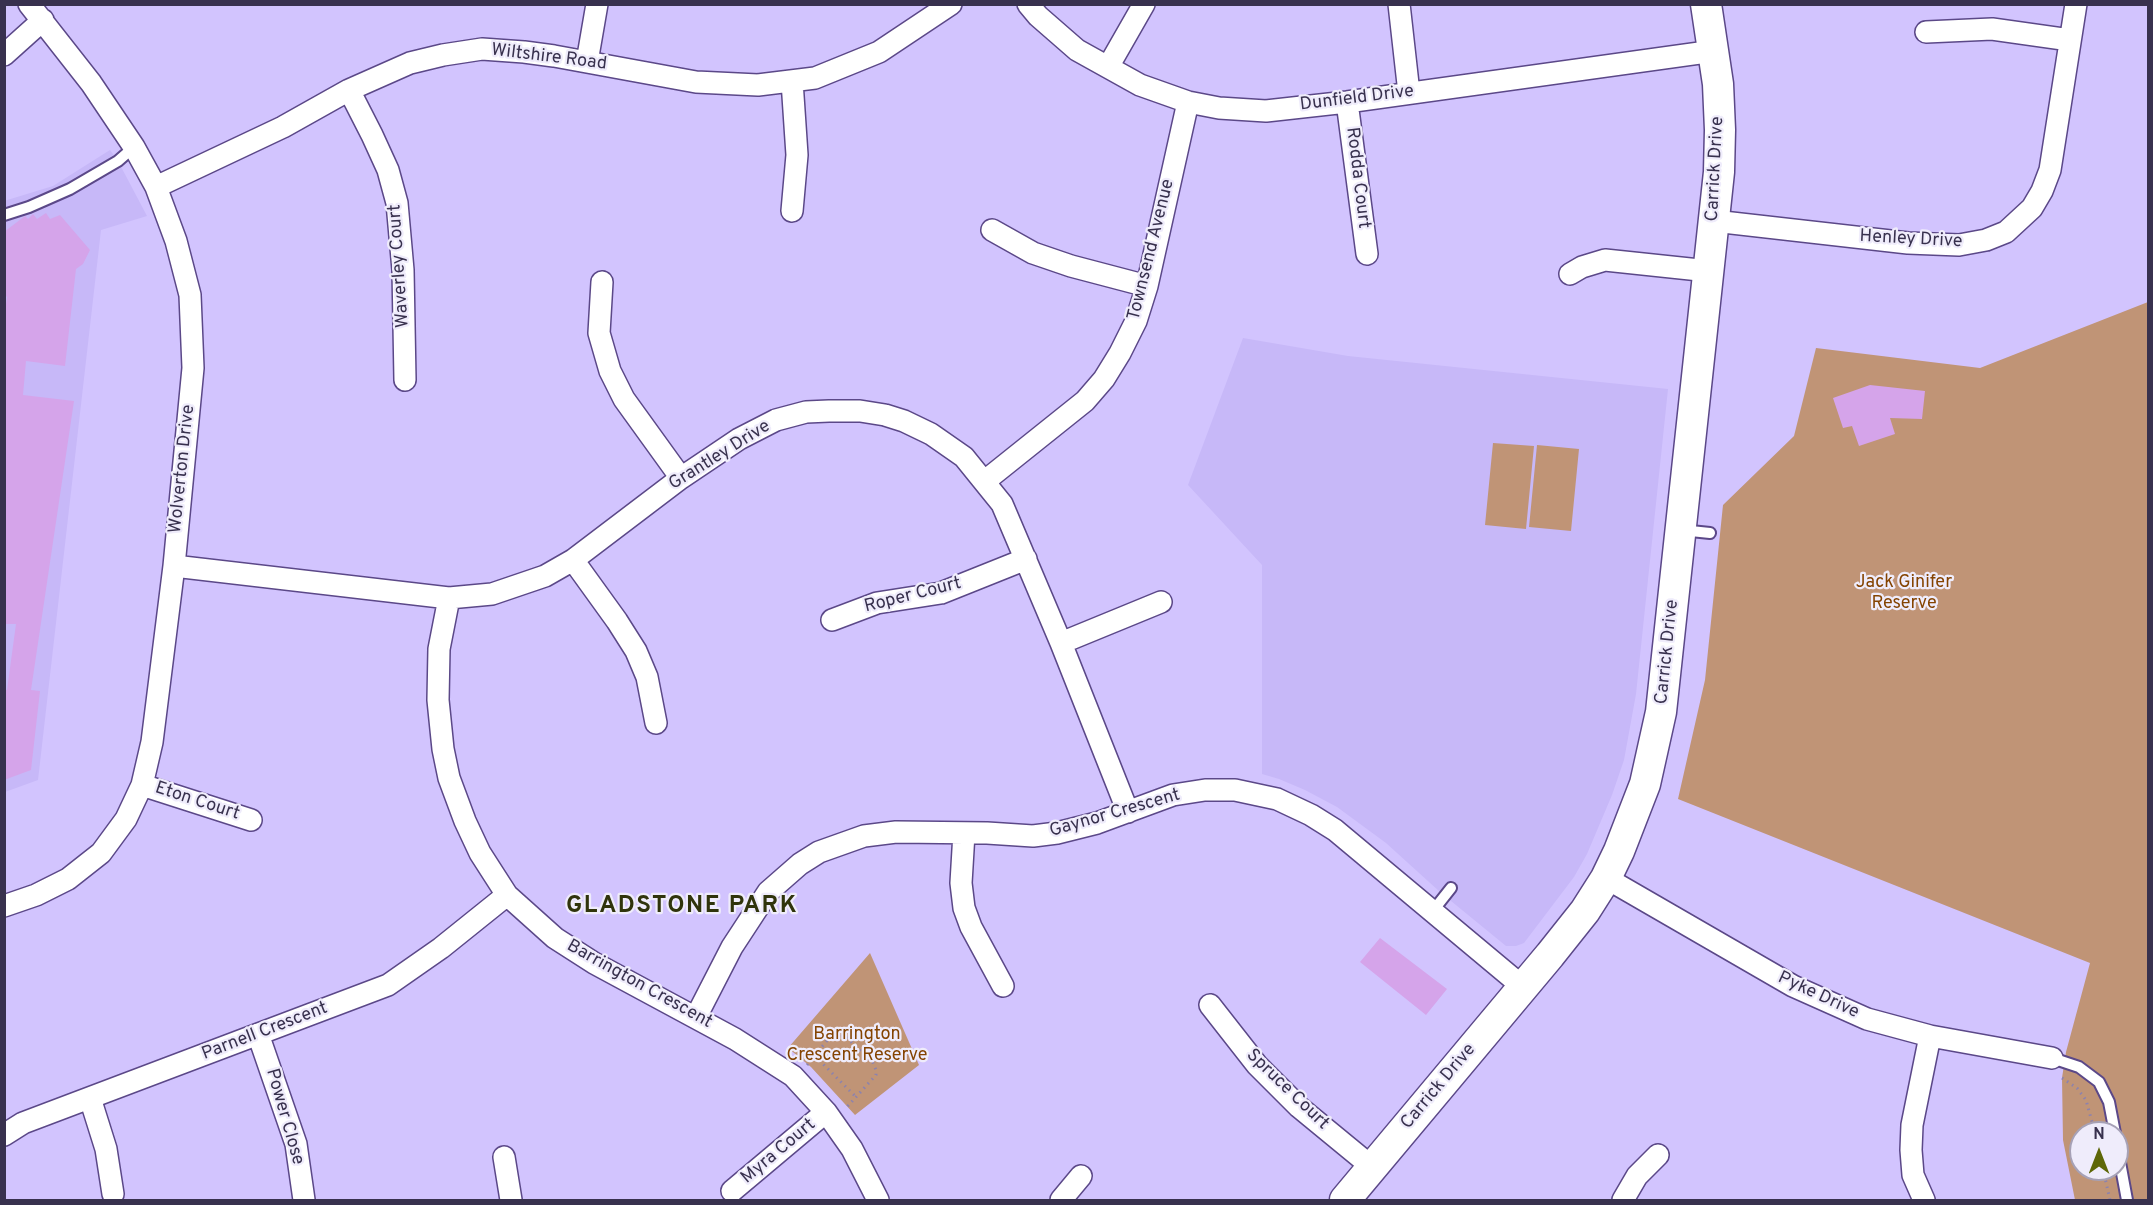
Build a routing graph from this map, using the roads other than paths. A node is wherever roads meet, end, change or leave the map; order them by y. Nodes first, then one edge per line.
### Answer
1 (597, 4) edge
2 (951, 4) edge
3 (1029, 4) edge
4 (1144, 4) edge
5 (1399, 4) edge
6 (1706, 4) edge
7 (2076, 4) edge
8 (36, 12) edge
9 (1926, 32) dead end
10 (2070, 40) junction
11 (1714, 51) junction
12 (4, 55) edge
13 (586, 62) junction
14 (1108, 67) junction
15 (792, 81) junction
16 (349, 90) junction
17 (1409, 93) junction
18 (1188, 102) junction
19 (1347, 102) junction
20 (134, 147) junction
21 (156, 187) junction
22 (792, 211) dead end
23 (4, 215) edge
24 (1714, 221) junction
25 (992, 230) dead end
26 (1367, 254) dead end
27 (1709, 271) junction
28 (1570, 274) dead end
29 (602, 282) dead end
30 (1147, 285) junction
31 (405, 380) dead end
32 (681, 478) junction
33 (985, 481) junction
34 (1681, 530) junction
35 (1710, 533) dead end
36 (1026, 559) junction
37 (573, 560) junction
38 (174, 566) junction
39 (449, 598) junction
40 (1161, 602) dead end
41 (832, 620) dead end
42 (1061, 643) junction
43 (656, 723) dead end
44 (142, 785) junction
45 (1128, 812) junction
46 (251, 820) dead end
47 (964, 833) junction
48 (1606, 878) junction
49 (1451, 888) dead end
50 (507, 895) junction
51 (4, 906) edge
52 (1432, 912) junction
53 (1003, 986) dead end
54 (1523, 987) junction
55 (1210, 1005) dead end
56 (696, 1017) junction
57 (258, 1034) junction
58 (1930, 1036) junction
59 (2052, 1058) joint
60 (90, 1098) junction
61 (836, 1110) junction
62 (2113, 1121) edge
63 (4, 1135) edge
64 (1658, 1155) dead end
65 (504, 1157) dead end
66 (1372, 1167) junction
67 (1081, 1176) dead end
68 (2123, 1181) edge
69 (732, 1191) dead end
70 (113, 1194) dead end
71 (304, 1200) edge
72 (511, 1200) edge
73 (878, 1200) edge
74 (1061, 1200) edge
75 (1345, 1200) edge
76 (1623, 1200) edge
77 (1924, 1200) edge
78 (2127, 1200) edge

1 - 13 street
2 - 15 street, Wiltshire Road
3 - 14 street, Dunfield Drive
4 - 14 street
5 - 17 street
6 - 11 street, Carrick Drive
7 - 10 street, Henley Drive
8 - 12 street
8 - 20 street, Wolverton Drive
9 - 10 street
10 - 24 street, Henley Drive
11 - 17 street, Dunfield Drive
11 - 24 street, Carrick Drive
13 - 15 street, Wiltshire Road
13 - 16 street, Wiltshire Road
14 - 18 street, Dunfield Drive
15 - 22 street
16 - 21 street, Wiltshire Road
16 - 31 street, Waverley Court
17 - 19 street, Dunfield Drive
18 - 19 street, Dunfield Drive
18 - 30 street, Townsend Avenue
19 - 26 street, Rodda Court
20 - 21 street, Wolverton Drive
20 - 23 lane
21 - 38 street, Wolverton Drive
24 - 27 street, Carrick Drive
25 - 30 street
27 - 28 street
27 - 34 street, Carrick Drive
29 - 32 street
30 - 33 street, Townsend Avenue
32 - 33 street, Grantley Drive
32 - 37 street, Grantley Drive
33 - 36 street, Grantley Drive
34 - 35 lane
34 - 48 street, Carrick Drive
36 - 41 street, Roper Court
36 - 42 street, Grantley Drive
37 - 39 street, Grantley Drive
37 - 43 street
38 - 39 street, Grantley Drive
38 - 44 street, Wolverton Drive
39 - 50 street, Barrington Crescent
40 - 42 street
42 - 45 street, Grantley Drive
44 - 46 street, Eton Court
44 - 51 street, Wolverton Drive
45 - 47 street, Gaynor Crescent
45 - 52 street, Gaynor Crescent
47 - 53 street
47 - 56 street, Gaynor Crescent
48 - 54 street, Carrick Drive
48 - 58 street, Pyke Drive
49 - 52 lane
50 - 56 street, Barrington Crescent
50 - 57 street, Parnell Crescent
52 - 54 street, Gaynor Crescent
54 - 66 street, Carrick Drive
55 - 66 street, Spruce Court
56 - 61 street, Barrington Crescent
57 - 60 street, Parnell Crescent
57 - 71 street, Power Close
58 - 59 street, Pyke Drive
58 - 77 street
59 - 62 lane
60 - 63 street, Parnell Crescent
60 - 70 street
61 - 69 street, Myra Court
61 - 73 street, Barrington Crescent
64 - 76 street
65 - 72 street
66 - 75 street, Carrick Drive
67 - 74 street
68 - 78 lane

